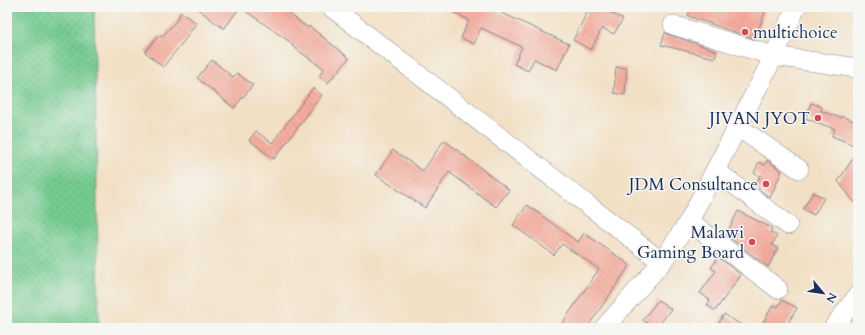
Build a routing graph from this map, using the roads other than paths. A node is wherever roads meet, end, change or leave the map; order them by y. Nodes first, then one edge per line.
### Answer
1 (331, 7) edge
2 (796, 7) edge
3 (673, 25) dead end
4 (774, 56) junction
5 (858, 68) edge
6 (738, 128) junction
7 (799, 170) dead end
8 (716, 171) junction
9 (690, 221) junction
10 (788, 225) dead end
11 (662, 262) junction
12 (778, 289) dead end
13 (858, 295) edge
14 (604, 328) edge
15 (833, 328) edge

1 - 11 street
2 - 4 street
3 - 4 street
4 - 5 street
4 - 6 street
6 - 7 street
6 - 8 street
8 - 9 street
8 - 10 street
9 - 11 street
9 - 12 street
11 - 14 street
13 - 15 street

